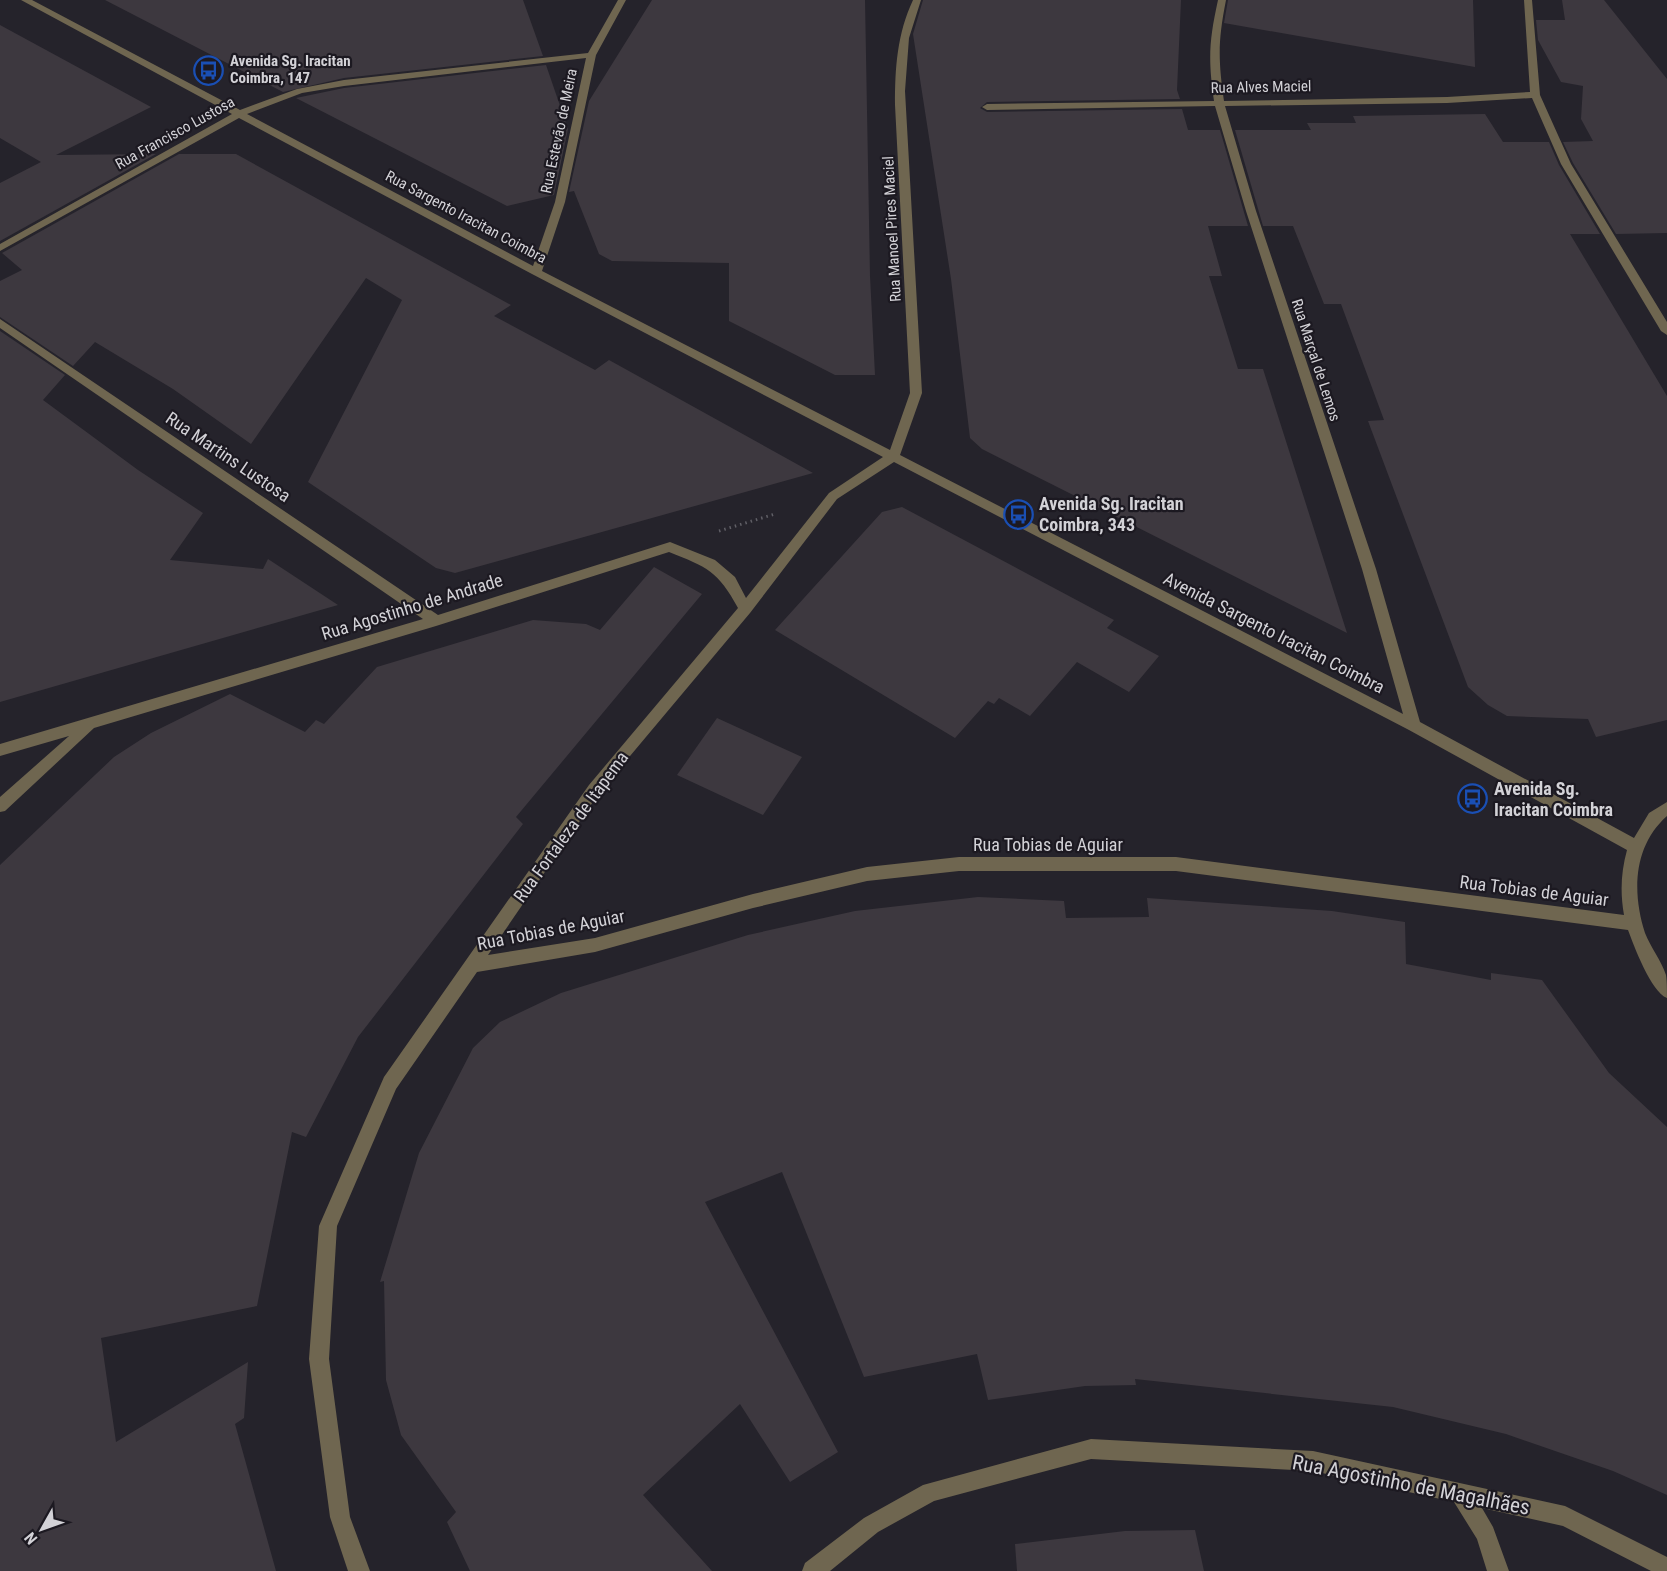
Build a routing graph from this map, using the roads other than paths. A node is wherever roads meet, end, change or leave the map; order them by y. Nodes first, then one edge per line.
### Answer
1 (25, 0) edge
2 (622, 0) edge
3 (917, 0) edge
4 (1222, 0) edge
5 (1528, 0) edge
6 (591, 55) junction
7 (1535, 95) junction
8 (1218, 102) junction
9 (987, 107) dead end
10 (239, 114) junction
11 (0, 248) edge
12 (536, 272) junction
13 (0, 323) edge
14 (1667, 331) edge
15 (894, 456) junction
16 (745, 609) junction
17 (436, 621) junction
18 (90, 725) junction
19 (1414, 726) junction
20 (0, 750) edge
21 (0, 806) edge
22 (1667, 808) edge
23 (1635, 846) junction
24 (1633, 923) junction
25 (471, 965) junction
26 (1667, 990) edge
27 (1460, 1492) junction
28 (1667, 1568) edge
29 (359, 1571) edge
30 (813, 1571) edge
31 (1498, 1571) edge

1 - 10 street, Rua Sargento Iracitan Coimbra
2 - 6 street, Rua Estevão de Meira
3 - 15 street, Rua Manoel Pires Maciel
4 - 8 street, Rua Marçal de Lemos
5 - 7 street
6 - 10 street, Rua Francisco Lustosa
6 - 12 street, Rua Estevão de Meira
7 - 8 street, Rua Alves Maciel
7 - 14 street
8 - 9 street, Rua Alves Maciel
8 - 19 street, Rua Marçal de Lemos
10 - 11 street, Rua Francisco Lustosa
10 - 12 street, Rua Sargento Iracitan Coimbra
12 - 15 street, Rua Sargento Iracitan Coimbra
13 - 17 street, Rua Martins Lustosa
15 - 16 street, Rua Fortaleza de Itapema
15 - 19 street, Avenida Sargento Iracitan Coimbra
16 - 17 street, Rua Agostinho de Andrade
16 - 25 street, Rua Fortaleza de Itapema
17 - 18 street, Rua Agostinho de Andrade
18 - 20 street, Rua Agostinho de Andrade
18 - 21 street
19 - 23 street, Avenida Sargento Iracitan Coimbra
22 - 23 street
23 - 24 street
24 - 25 street, Rua Tobias de Aguiar
24 - 26 street
25 - 29 street, Rua Fortaleza de Itapema
27 - 28 street, Rua Agostinho de Magalhães
27 - 30 street, Rua Agostinho de Magalhães
27 - 31 street

